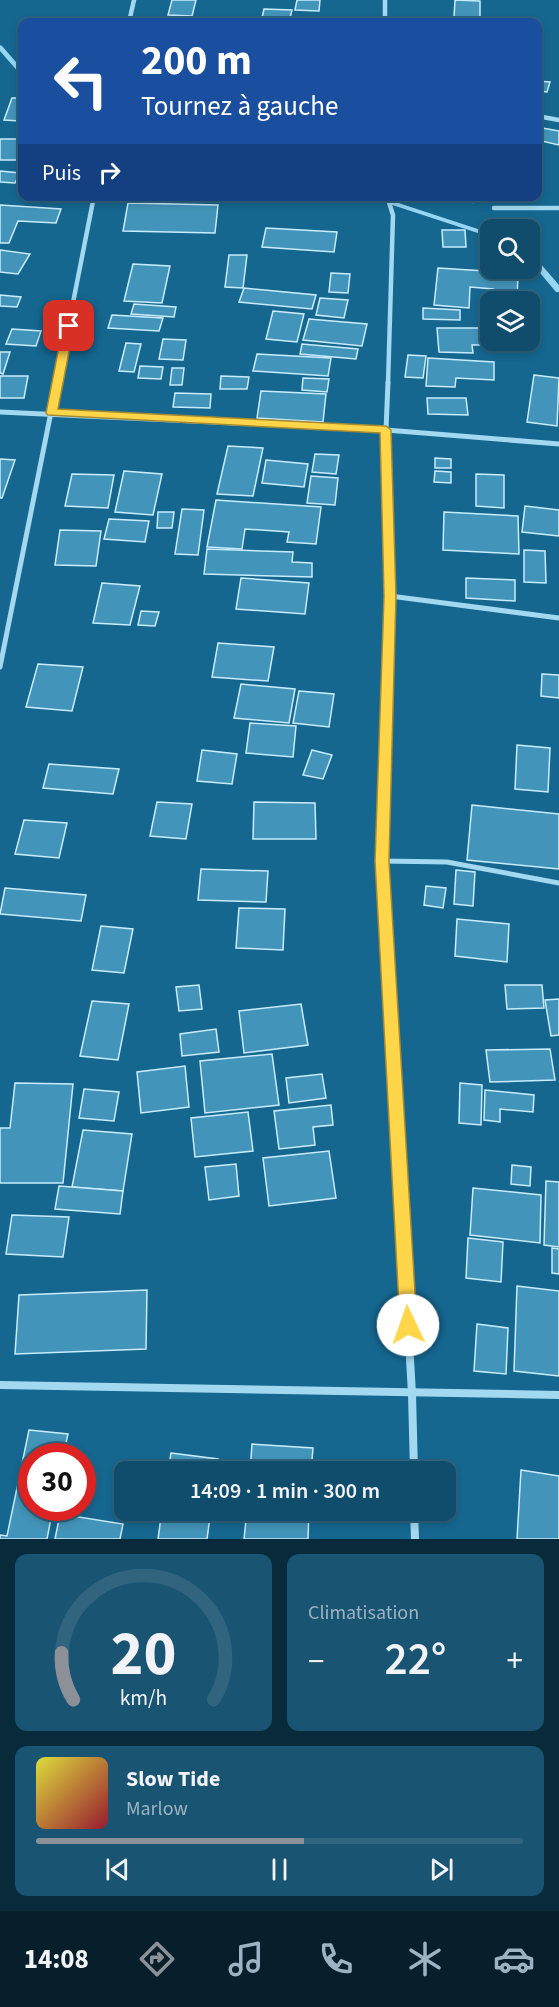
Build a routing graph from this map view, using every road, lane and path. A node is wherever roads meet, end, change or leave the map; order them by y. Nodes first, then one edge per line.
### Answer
1 (134, 0) edge
2 (385, 0) edge
3 (130, 18) edge
4 (385, 18) edge
5 (542, 117) edge
6 (559, 120) edge
7 (93, 201) edge
8 (389, 201) edge
9 (494, 208) dead end
10 (559, 208) edge
11 (0, 412) edge
12 (52, 413) junction
13 (386, 430) junction
14 (559, 444) edge
15 (390, 596) junction
16 (559, 618) edge
17 (0, 667) edge
18 (382, 861) junction
19 (559, 883) edge
20 (0, 1386) edge
21 (412, 1394) junction
22 (559, 1395) edge
23 (414, 1461) edge
24 (414, 1521) edge
25 (415, 1539) edge

1 - 3 street
2 - 4 street
5 - 6 street
7 - 12 street
8 - 13 street
9 - 10 street
11 - 12 street
12 - 13 street
12 - 17 street
13 - 14 street
13 - 15 street
15 - 16 street
15 - 18 street
18 - 19 street
18 - 21 street
20 - 21 street
21 - 22 street
21 - 23 street
24 - 25 street

